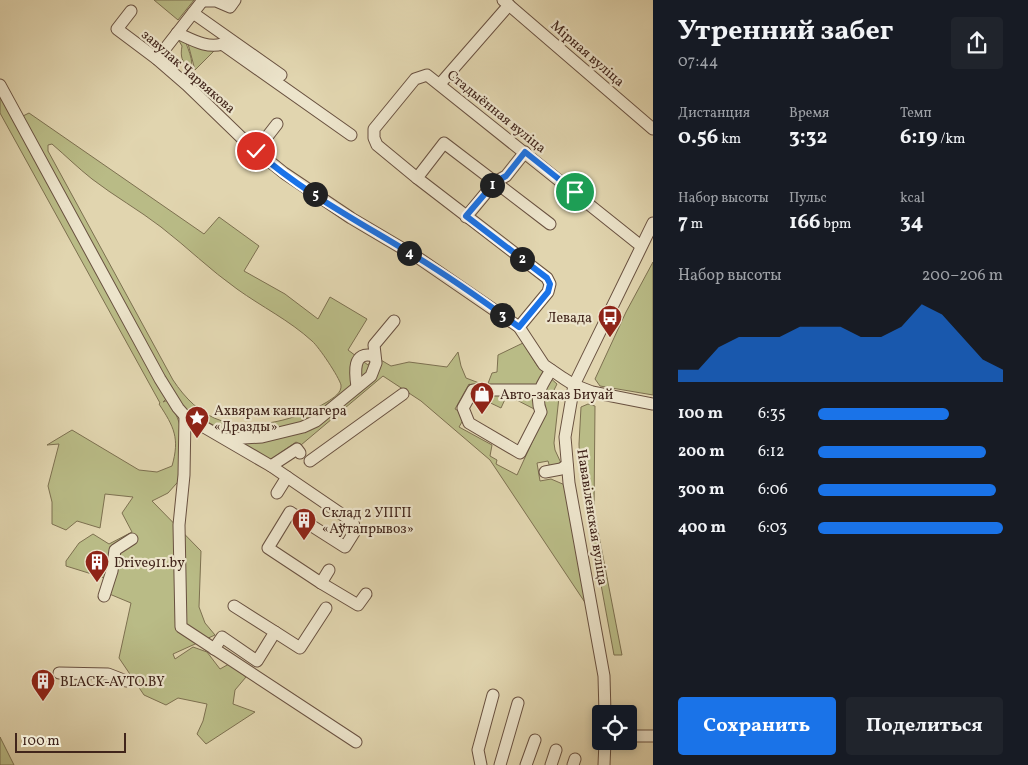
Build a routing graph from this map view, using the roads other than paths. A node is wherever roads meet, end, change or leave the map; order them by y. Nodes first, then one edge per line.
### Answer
1 (236, 0) edge
2 (202, 1) edge
3 (506, 2) edge
4 (131, 11) dead end
5 (193, 13) junction
6 (177, 33) junction
7 (225, 40) junction
8 (157, 59) junction
9 (281, 74) dead end
10 (440, 84) junction
11 (0, 85) edge
12 (277, 124) dead end
13 (653, 129) edge
14 (351, 135) dead end
15 (256, 151) junction
16 (525, 152) junction
17 (417, 178) junction
18 (495, 182) junction
19 (466, 216) junction
20 (653, 223) edge
21 (550, 224) dead end
22 (641, 246) junction
23 (394, 321) dead end
24 (519, 327) junction
25 (374, 356) junction
26 (551, 370) junction
27 (574, 385) junction
28 (357, 387) junction
29 (538, 390) junction
30 (403, 394) dead end
31 (653, 404) edge
32 (186, 416) junction
33 (227, 439) junction
34 (300, 453) dead end
35 (310, 461) dead end
36 (567, 464) junction
37 (271, 466) junction
38 (545, 472) dead end
39 (287, 477) junction
40 (277, 493) dead end
41 (132, 539) dead end
42 (329, 570) dead end
43 (321, 583) junction
44 (366, 594) dead end
45 (104, 596) dead end
46 (234, 606) dead end
47 (326, 608) dead end
48 (275, 632) junction
49 (214, 649) junction
50 (59, 673) dead end
51 (126, 681) dead end
52 (493, 695) dead end
53 (518, 703) dead end
54 (605, 705) edge
55 (637, 736) edge
56 (653, 736) edge
57 (535, 740) dead end
58 (356, 742) dead end
59 (556, 750) dead end
60 (605, 750) edge
61 (481, 765) edge
62 (500, 765) edge
63 (526, 765) edge
64 (551, 765) edge
65 (604, 765) edge

1 - 2 street
2 - 5 street
3 - 10 street
3 - 13 street, Мірная вуліца
4 - 8 street, завулак Чарвякова
5 - 6 street
5 - 7 street
6 - 7 street
6 - 8 street
7 - 9 street
7 - 14 street
8 - 15 street, завулак Чарвякова
10 - 16 street, Стадыённая вуліца
10 - 17 street, Стадыённая вуліца
11 - 32 street
12 - 15 street
15 - 24 street, завулак Чарвякова
16 - 18 street
16 - 22 street, Стадыённая вуліца
17 - 18 street
17 - 19 street
18 - 19 street
18 - 21 street
19 - 24 street
20 - 22 street, Нававіленская вуліца
22 - 27 street, Нававіленская вуліца
23 - 25 street
24 - 26 street, завулак Чарвякова
25 - 28 street
25 - 28 street
26 - 27 street, завулак Чарвякова
26 - 29 street
27 - 31 street, завулак Чарвякова
27 - 36 street, Нававіленская вуліца
28 - 33 street
29 - 29 street
30 - 35 street
32 - 33 street
32 - 49 street
33 - 37 street
34 - 37 street
36 - 38 street
36 - 54 street, Нававіленская вуліца
37 - 39 street
39 - 40 street
39 - 43 street
41 - 45 street
42 - 43 street
43 - 44 street
46 - 48 street
47 - 48 street
48 - 49 street
49 - 58 street
50 - 51 street
52 - 61 street
53 - 62 street
55 - 56 street
57 - 63 street
59 - 64 street
60 - 65 street

